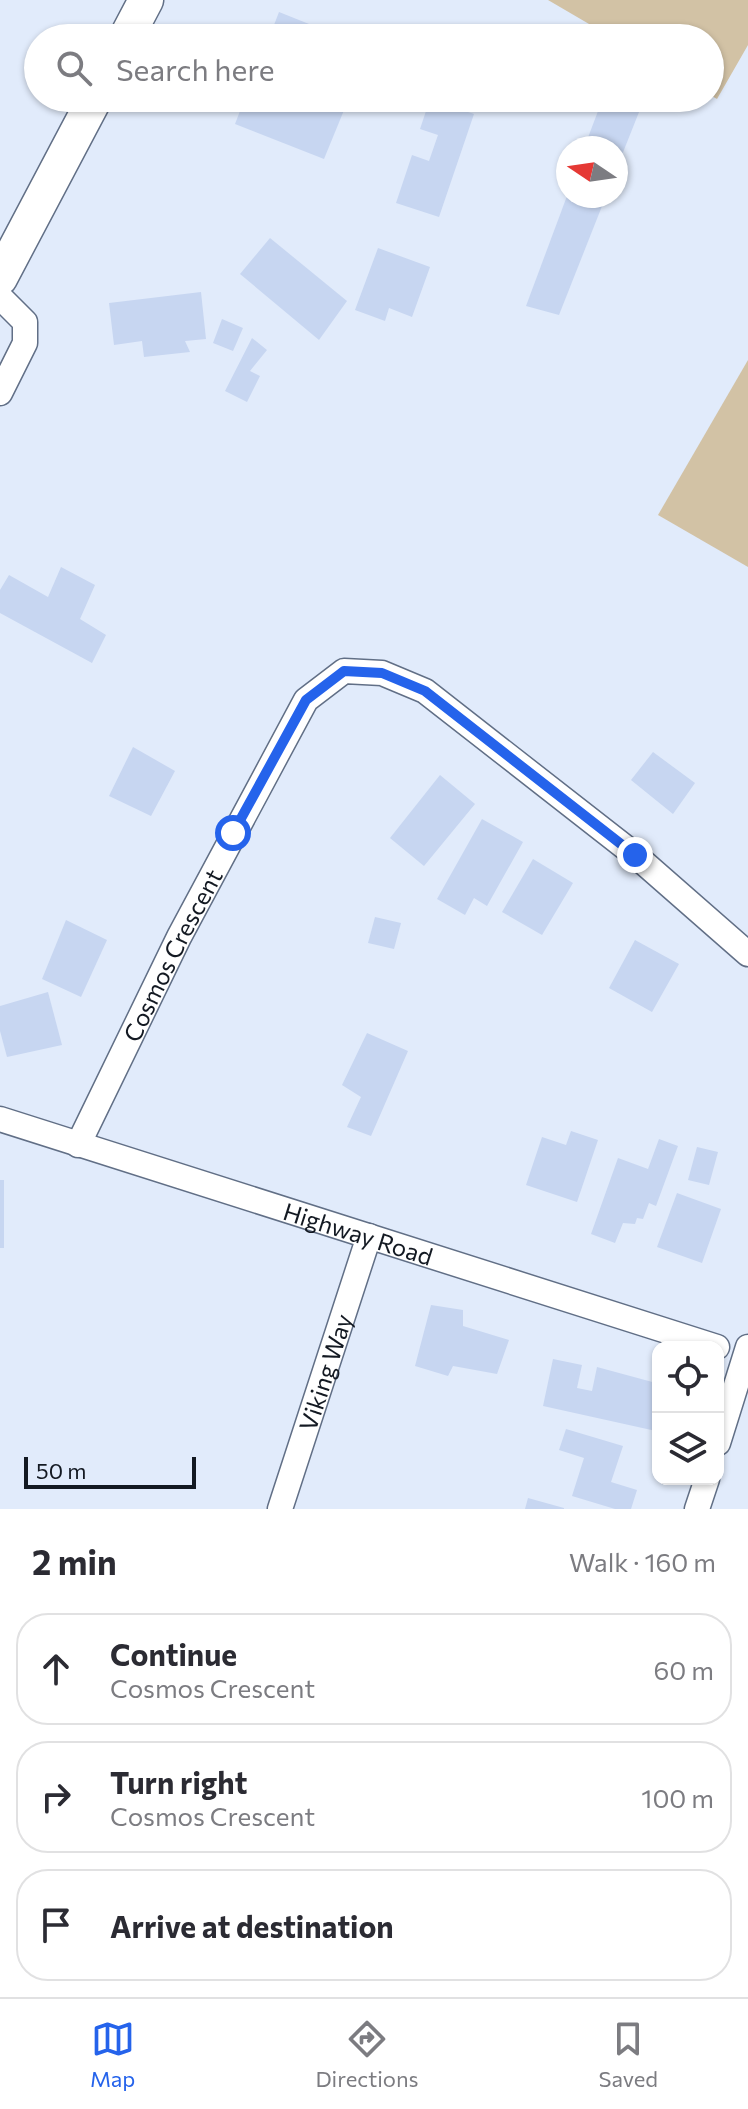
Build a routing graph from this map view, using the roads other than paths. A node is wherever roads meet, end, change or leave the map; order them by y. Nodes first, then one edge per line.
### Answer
1 (146, 0) edge
2 (133, 24) edge
3 (88, 112) edge
4 (0, 278) edge
5 (0, 297) edge
6 (0, 393) edge
7 (748, 954) edge
8 (0, 1119) edge
9 (78, 1145) junction
10 (369, 1236) junction
11 (698, 1341) edge
12 (724, 1349) edge
13 (747, 1354) edge
14 (724, 1425) edge
15 (705, 1485) edge
16 (280, 1509) edge
17 (697, 1509) edge

1 - 2 main road
3 - 4 main road
5 - 6 street
7 - 9 street, Cosmos Crescent
8 - 9 street, Highway Road
9 - 10 street, Highway Road
10 - 11 street, Highway Road
10 - 16 street, Viking Way
12 - 13 street, Highway Road
13 - 14 street
15 - 17 street

